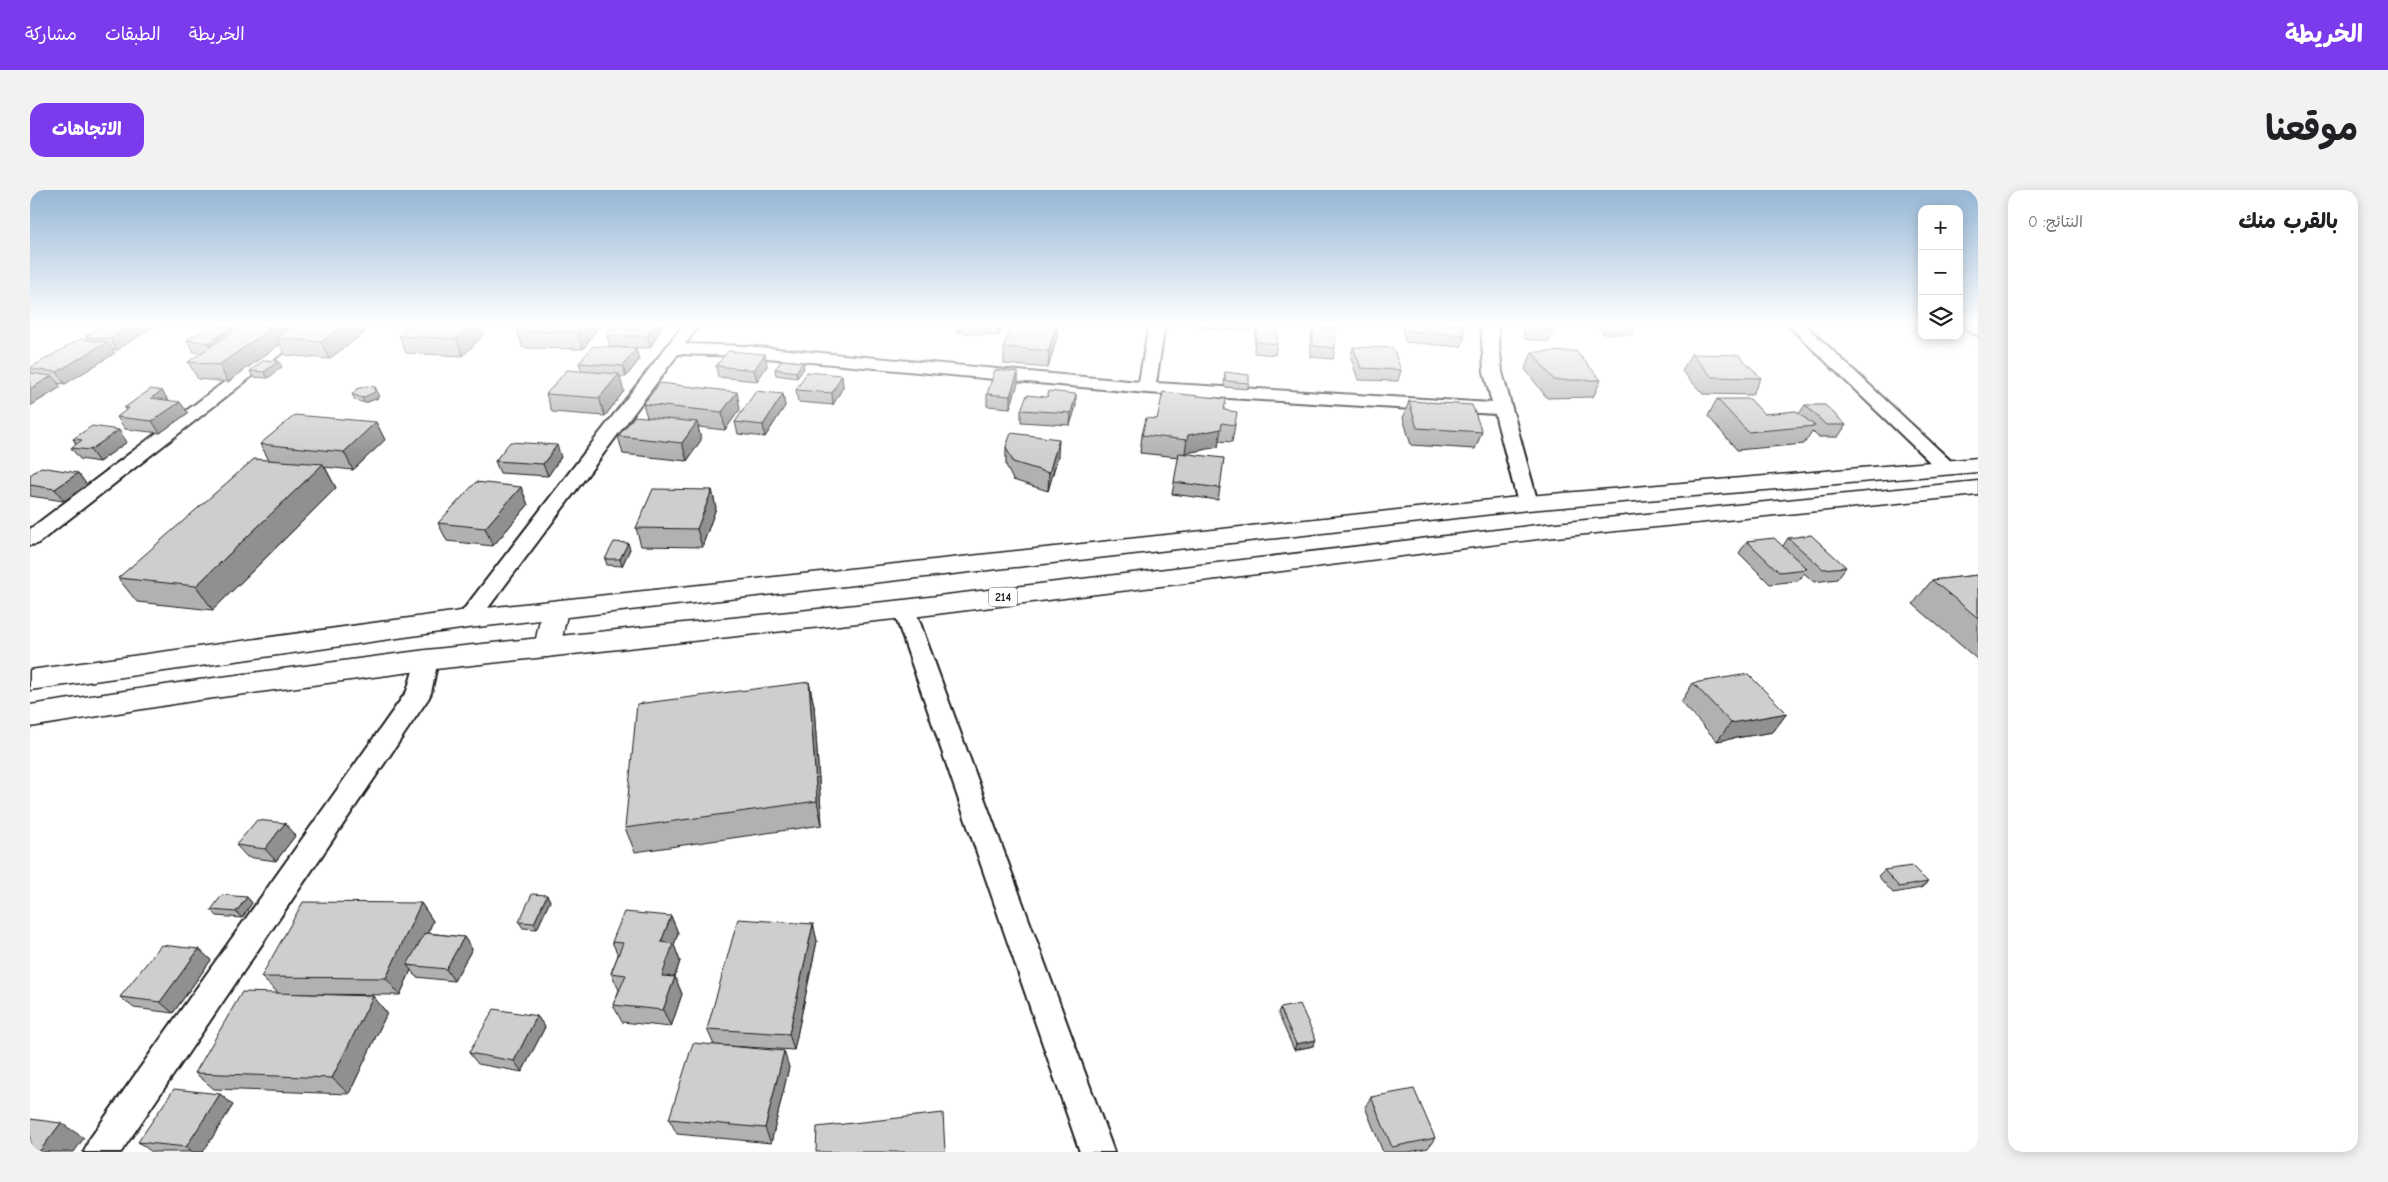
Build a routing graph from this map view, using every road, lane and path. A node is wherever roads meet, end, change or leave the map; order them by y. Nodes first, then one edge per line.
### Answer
1 (252, 369) edge
2 (657, 369) edge
3 (939, 369) edge
4 (1150, 369) edge
5 (1494, 369) edge
6 (1842, 369) edge
7 (1147, 388) junction
8 (1504, 409) junction
9 (1978, 465) edge
10 (1947, 468) junction
11 (1978, 488) edge
12 (1528, 503) junction
13 (30, 539) edge
14 (904, 609) junction
15 (555, 610) junction
16 (468, 619) junction
17 (547, 648) junction
18 (426, 660) junction
19 (30, 680) edge
20 (30, 716) edge
21 (101, 1152) edge
22 (1097, 1152) edge

1 - 13 street
2 - 16 street
3 - 7 street
4 - 7 street
5 - 8 street
6 - 10 street
7 - 8 street
8 - 12 street
9 - 10 main road
10 - 12 main road
11 - 14 main road, 214
12 - 15 main road
14 - 17 main road, 214
14 - 22 street
15 - 16 main road
15 - 17 main road
16 - 19 main road
17 - 18 main road, 214
18 - 20 main road, 214
18 - 21 street

